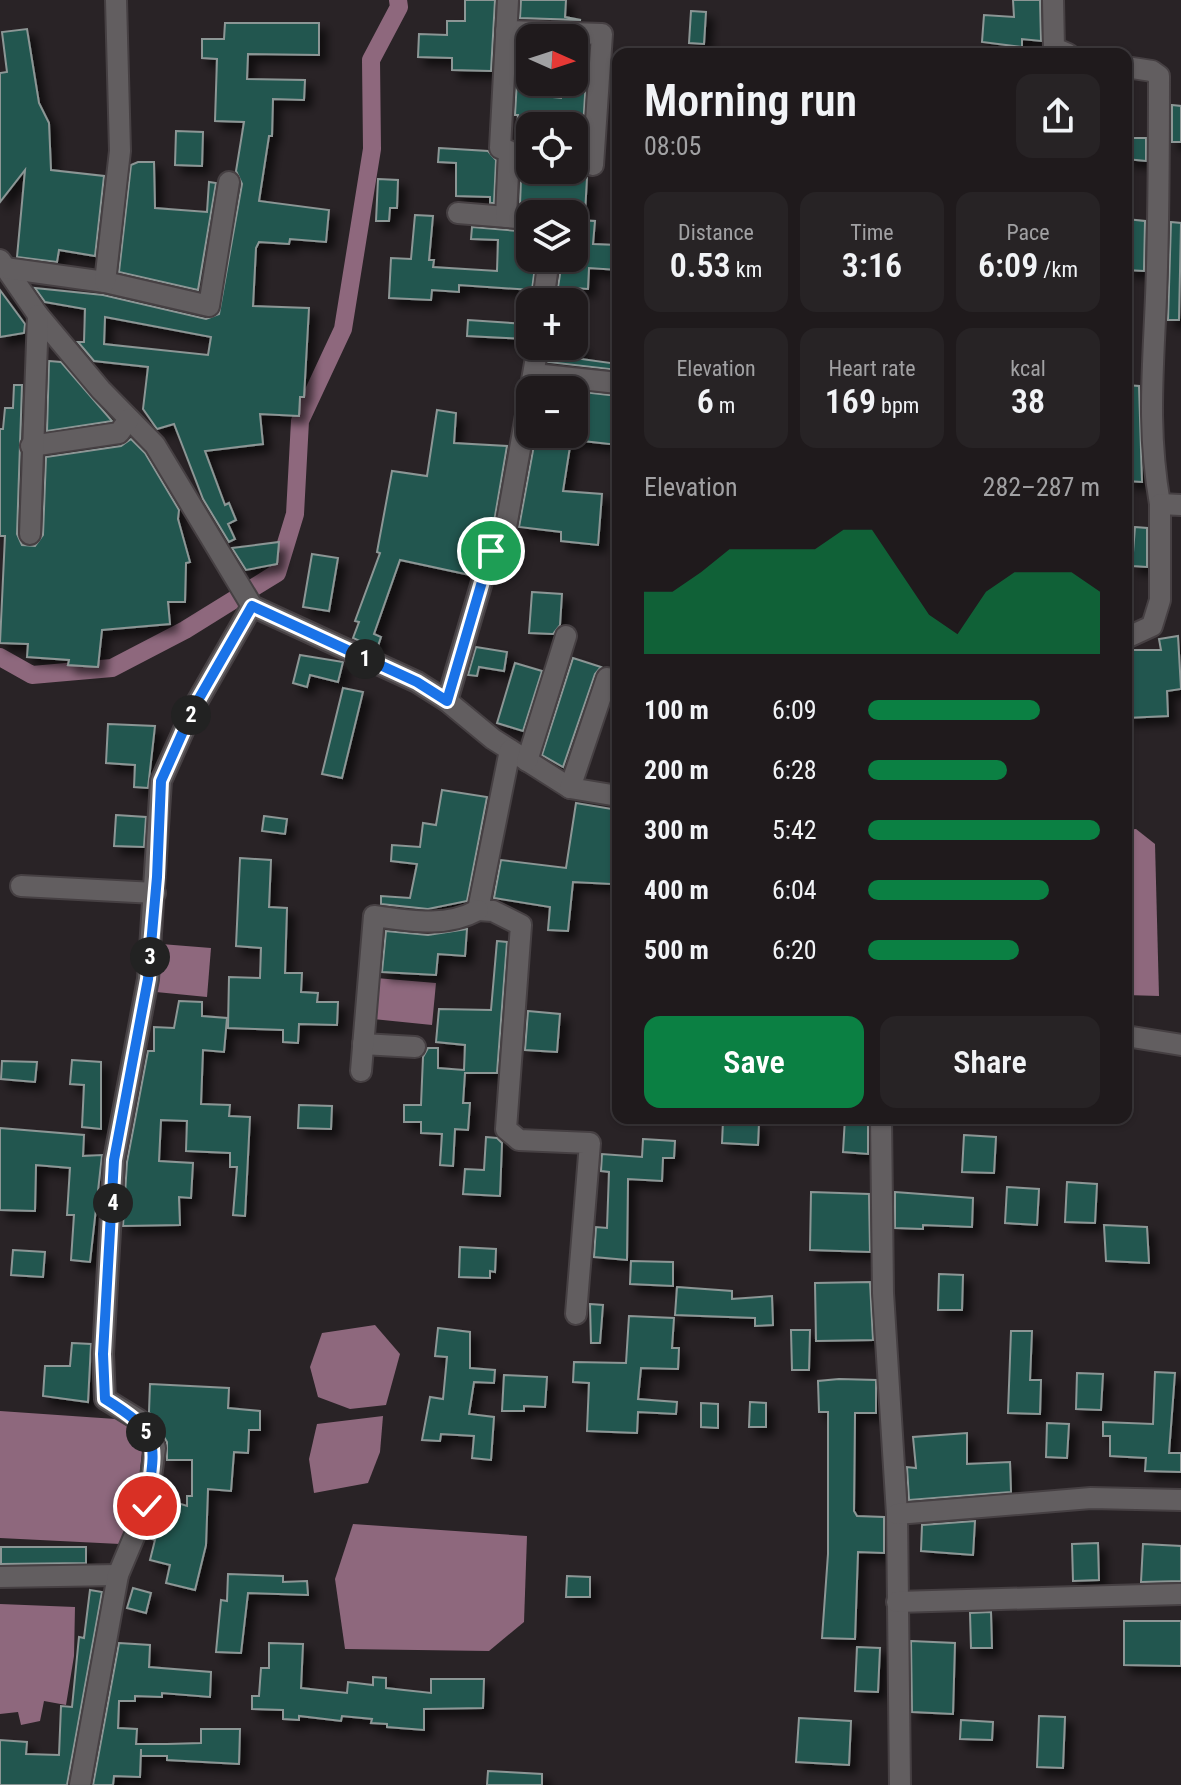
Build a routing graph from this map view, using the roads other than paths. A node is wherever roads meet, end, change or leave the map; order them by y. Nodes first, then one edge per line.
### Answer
1 (116, 0) edge
2 (508, 0) edge
3 (1053, 0) edge
4 (506, 31) junction
5 (1054, 48) edge
6 (1132, 68) edge
7 (593, 165) dead end
8 (229, 182) dead end
9 (458, 213) dead end
10 (506, 217) junction
11 (516, 218) edge
12 (3, 264) edge
13 (105, 282) junction
14 (38, 315) junction
15 (612, 383) edge
16 (588, 384) edge
17 (129, 419) junction
18 (31, 446) junction
19 (521, 448) edge
20 (1171, 505) edge
21 (30, 534) dead end
22 (246, 597) junction
23 (1132, 635) edge
24 (566, 636) dead end
25 (607, 678) dead end
26 (447, 701) junction
27 (519, 755) junction
28 (570, 788) junction
29 (612, 795) edge
30 (21, 886) dead end
31 (155, 893) junction
32 (478, 910) junction
33 (1132, 1037) edge
34 (363, 1044) junction
35 (1181, 1045) edge
36 (415, 1047) dead end
37 (361, 1071) dead end
38 (881, 1124) edge
39 (576, 1314) dead end
40 (1181, 1500) edge
41 (897, 1514) junction
42 (118, 1575) junction
43 (0, 1577) edge
44 (1181, 1594) edge
45 (897, 1602) junction
46 (80, 1785) edge
47 (900, 1785) edge

1 - 13 street
2 - 4 street
3 - 5 street
4 - 7 street
4 - 10 street
6 - 20 street
8 - 13 street
9 - 10 street
10 - 11 street
12 - 13 street
12 - 14 street
14 - 17 street
14 - 18 street
15 - 16 street
17 - 18 street
17 - 22 street
18 - 21 street
19 - 26 street
20 - 23 street
22 - 26 street
22 - 31 street
24 - 27 street
25 - 28 street
26 - 27 street
27 - 28 street
27 - 32 street
28 - 29 street
30 - 31 street
31 - 42 street
32 - 34 street
32 - 39 street
33 - 35 street
34 - 36 street
34 - 37 street
38 - 41 street
40 - 41 street
41 - 45 street
42 - 43 street
42 - 46 street
44 - 45 street
45 - 47 street

